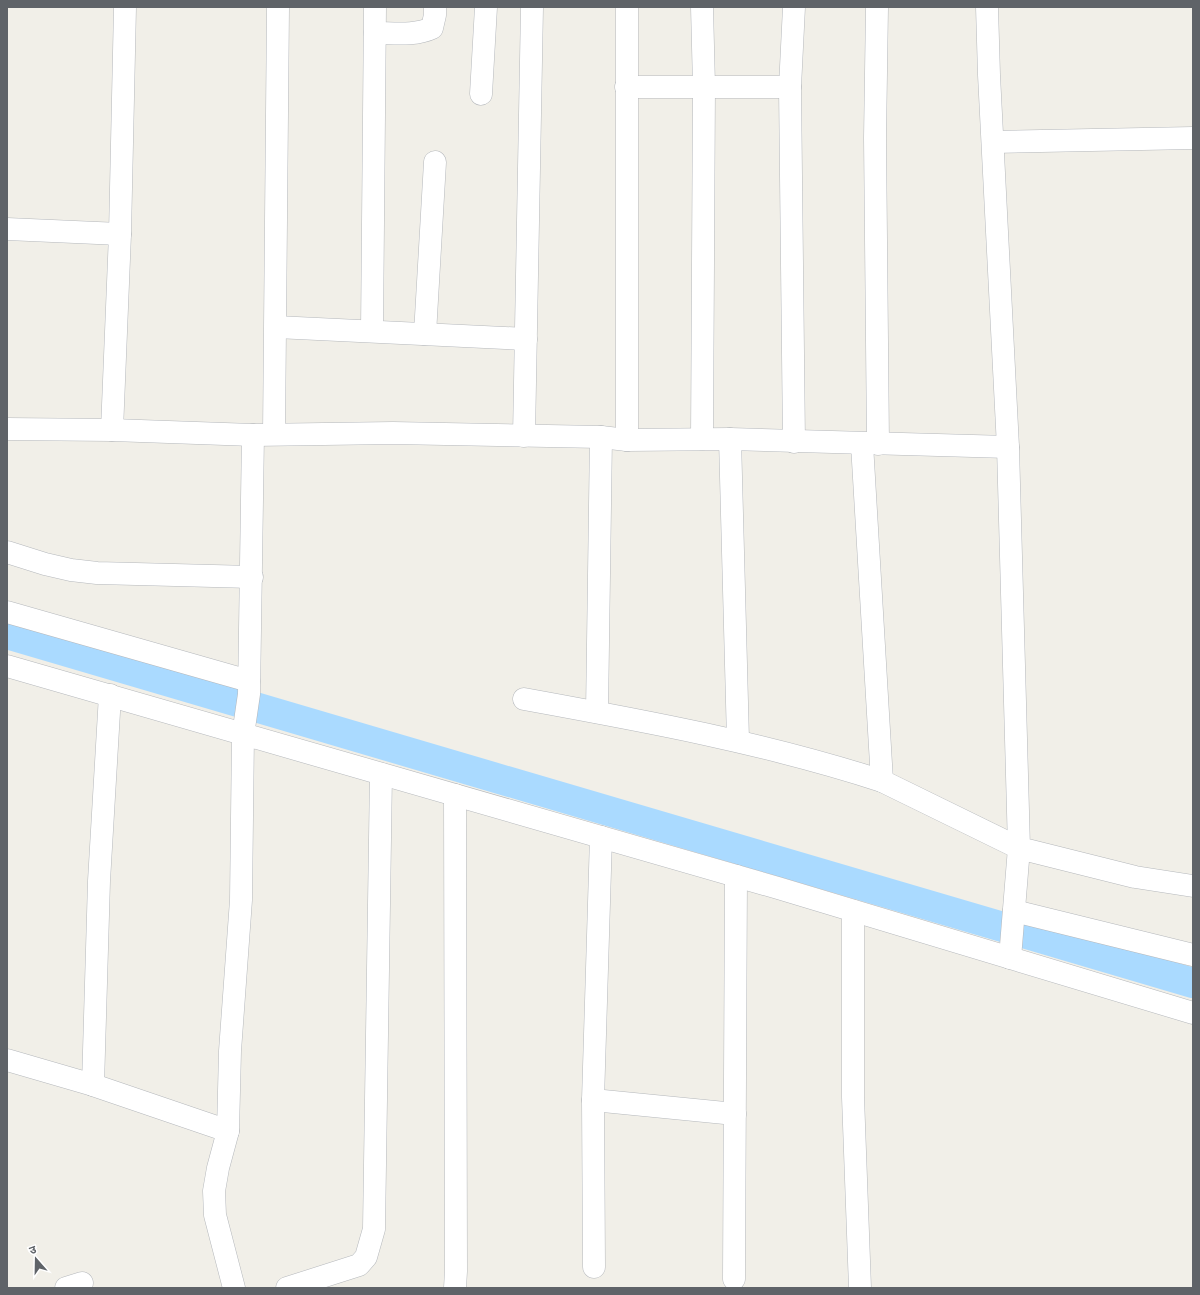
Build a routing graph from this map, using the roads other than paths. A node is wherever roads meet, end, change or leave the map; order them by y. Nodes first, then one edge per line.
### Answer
1 (125, 7) edge
2 (278, 7) edge
3 (375, 7) edge
4 (435, 7) edge
5 (486, 7) edge
6 (532, 7) edge
7 (627, 7) edge
8 (702, 7) edge
9 (794, 7) edge
10 (878, 7) edge
11 (987, 7) edge
12 (375, 33) junction
13 (704, 86) junction
14 (626, 87) junction
15 (790, 87) junction
16 (481, 94) dead end
17 (1193, 138) edge
18 (993, 142) junction
19 (435, 162) dead end
20 (7, 229) edge
21 (120, 234) junction
22 (276, 327) junction
23 (372, 331) junction
24 (425, 334) junction
25 (526, 339) junction
26 (7, 429) edge
27 (112, 430) junction
28 (264, 434) junction
29 (524, 436) junction
30 (601, 438) junction
31 (702, 439) junction
32 (730, 439) junction
33 (627, 440) junction
34 (794, 442) junction
35 (870, 444) junction
36 (1008, 447) junction
37 (7, 552) edge
38 (252, 577) junction
39 (7, 612) edge
40 (7, 666) edge
41 (249, 687) junction
42 (110, 695) junction
43 (524, 699) dead end
44 (598, 712) junction
45 (244, 729) junction
46 (738, 740) junction
47 (381, 774) junction
48 (882, 781) junction
49 (456, 795) junction
50 (601, 837) junction
51 (1019, 848) junction
52 (736, 876) junction
53 (1193, 886) edge
54 (853, 911) junction
55 (1014, 911) junction
56 (1193, 955) edge
57 (1010, 958) junction
58 (1193, 1013) edge
59 (7, 1060) edge
60 (94, 1085) junction
61 (593, 1100) junction
62 (735, 1114) junction
63 (228, 1131) junction
64 (594, 1267) dead end
65 (734, 1279) dead end
66 (234, 1288) edge
67 (287, 1288) edge
68 (455, 1288) edge
69 (860, 1288) edge

1 - 21 street
2 - 22 street
3 - 12 street
4 - 12 street
5 - 16 street
6 - 25 street
7 - 14 street
8 - 13 street
9 - 15 street
10 - 35 street
11 - 18 street
12 - 23 street
13 - 14 street
13 - 15 street
13 - 31 street
14 - 33 street
15 - 34 street
17 - 18 street
18 - 36 street
19 - 24 street
20 - 21 street
21 - 27 street
22 - 23 street
22 - 28 street
23 - 24 street
24 - 25 street
25 - 29 street
26 - 27 street
27 - 28 street
28 - 29 street
28 - 38 street
29 - 30 street
30 - 33 street
30 - 44 street
31 - 32 street
31 - 33 street
32 - 34 street
32 - 46 street
34 - 35 street
35 - 36 street
35 - 48 street
36 - 51 street
37 - 38 street
38 - 41 street
39 - 41 street
40 - 42 street
41 - 45 street
42 - 45 street
42 - 60 street
43 - 44 street
44 - 46 street
45 - 47 street
45 - 63 street
46 - 48 street
47 - 49 street
47 - 67 street
48 - 51 street
49 - 50 street
49 - 68 street
50 - 52 street
50 - 61 street
51 - 53 street
51 - 55 street
52 - 54 street
52 - 62 street
54 - 57 street
54 - 69 street
55 - 56 street
55 - 57 street
57 - 58 street
59 - 60 street
60 - 63 street
61 - 62 street
61 - 64 street
62 - 65 street
63 - 66 street

